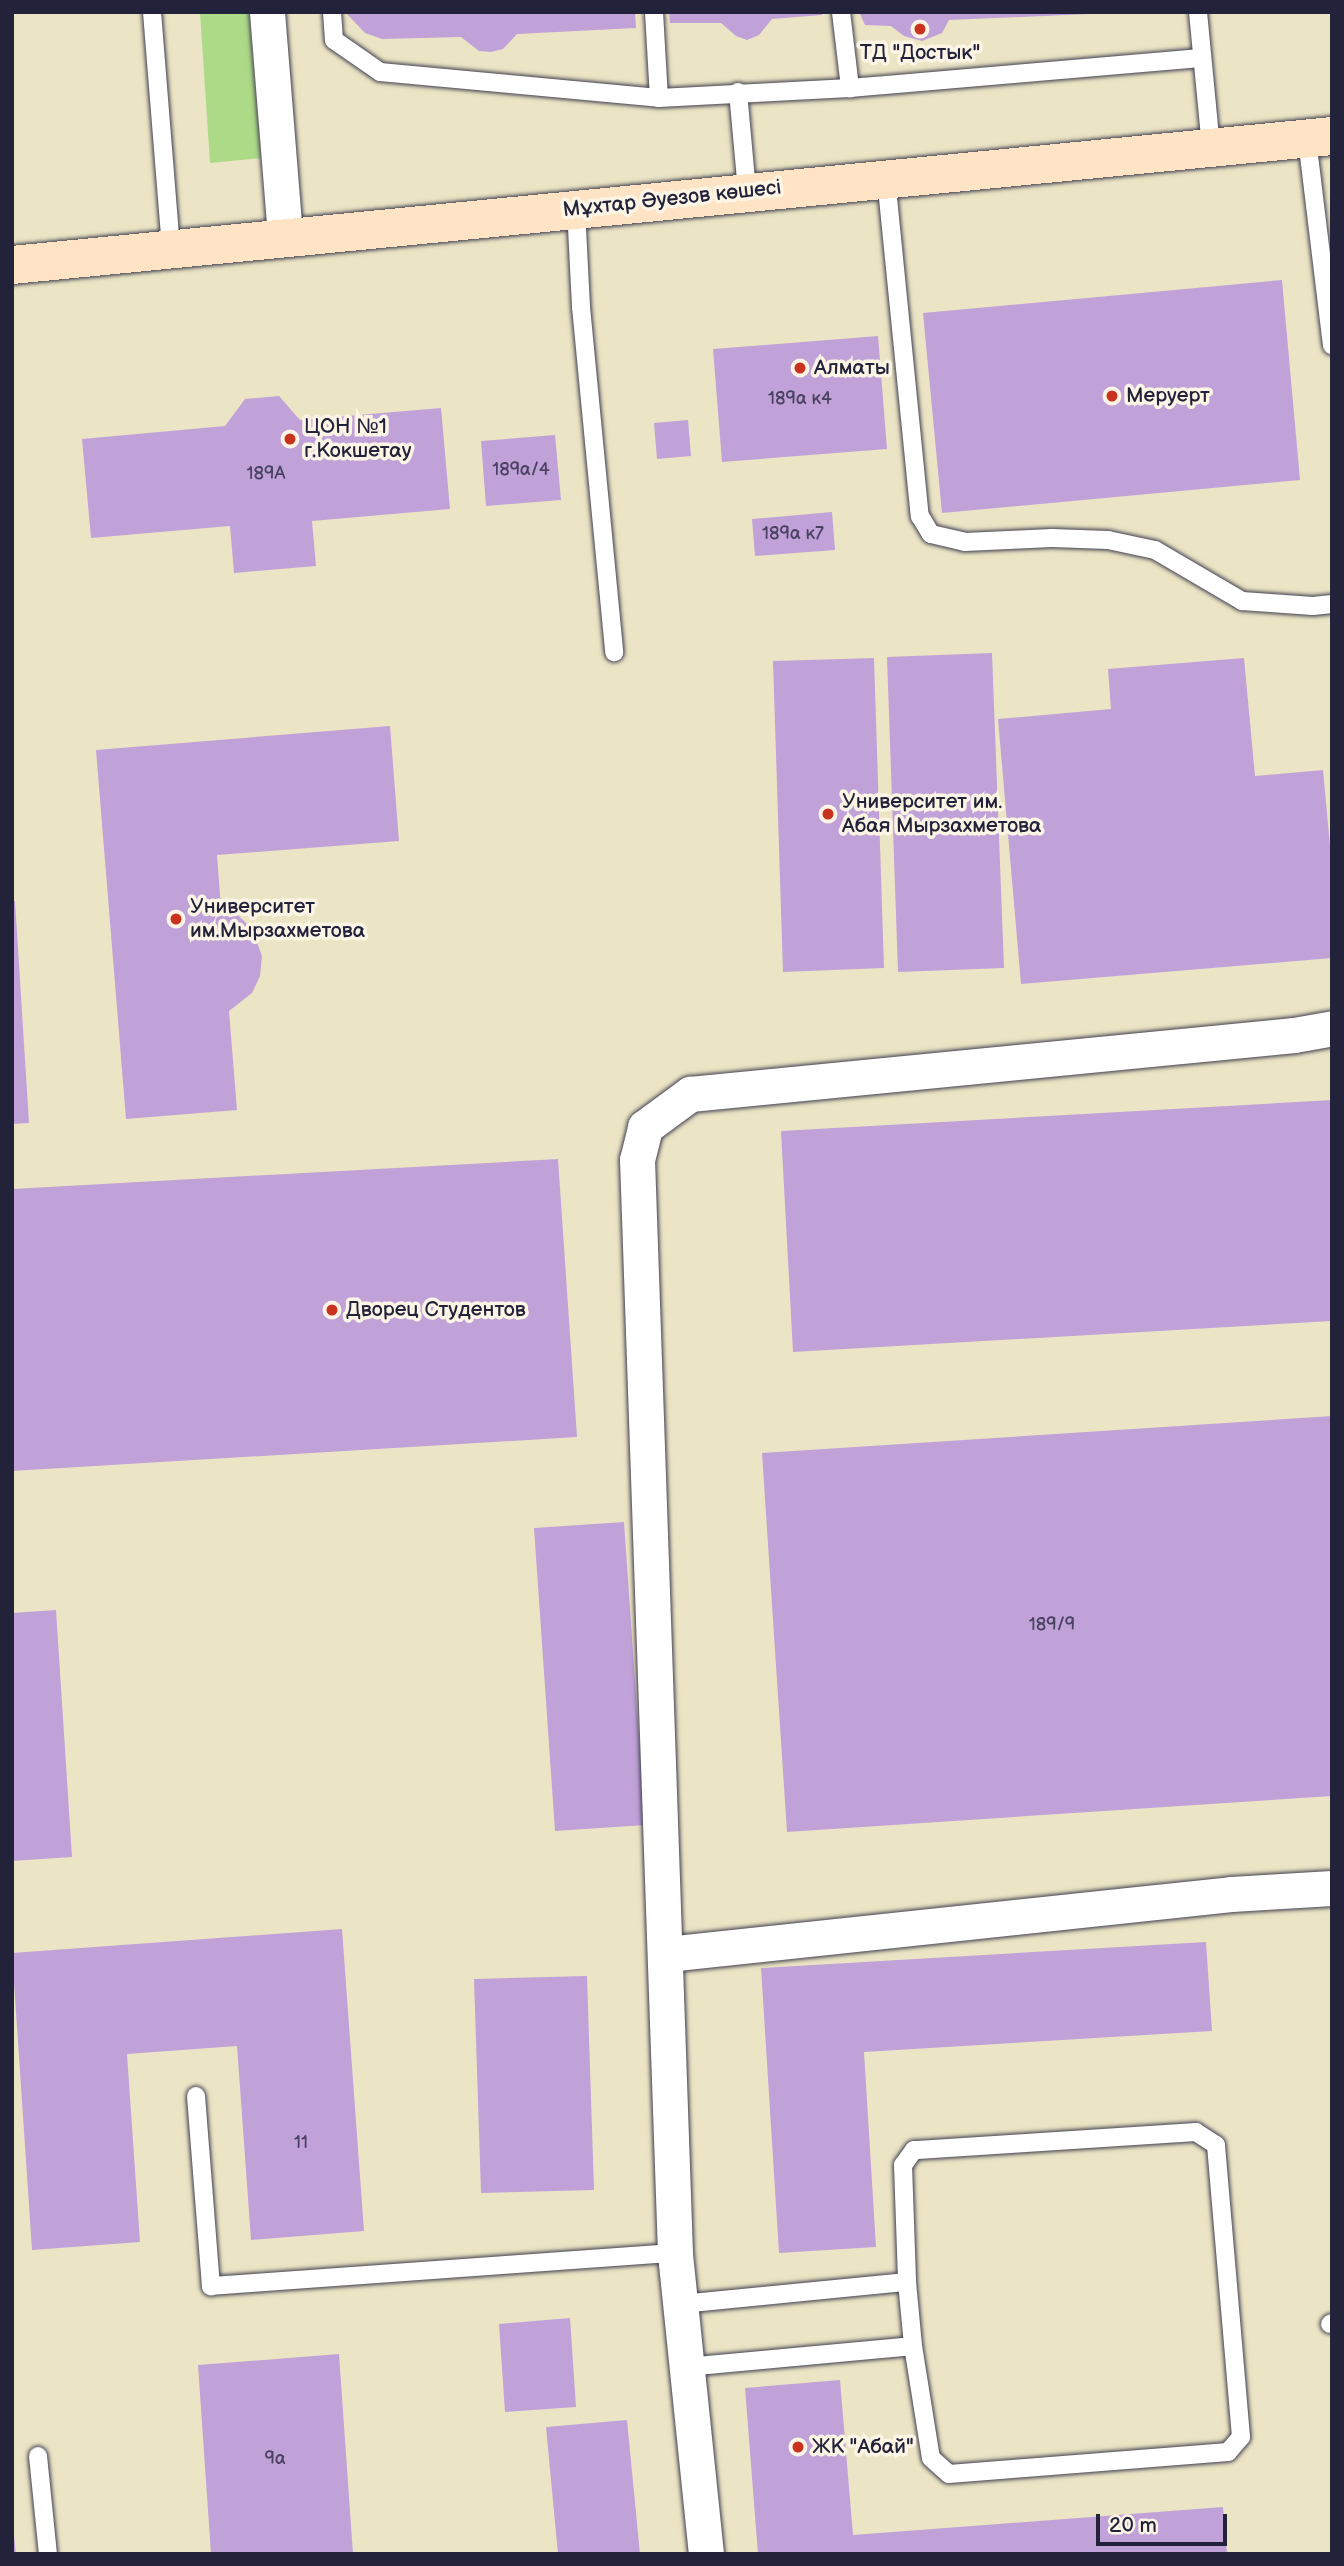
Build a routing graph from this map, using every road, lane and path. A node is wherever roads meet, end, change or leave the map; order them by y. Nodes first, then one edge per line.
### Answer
1 (152, 12) edge
2 (267, 12) edge
3 (332, 12) edge
4 (654, 12) edge
5 (841, 12) edge
6 (1198, 12) edge
7 (1201, 58) junction
8 (850, 88) junction
9 (738, 92) junction
10 (659, 98) junction
11 (1319, 137) edge
12 (1211, 148) junction
13 (886, 178) junction
14 (747, 191) junction
15 (576, 208) junction
16 (285, 237) junction
17 (171, 249) junction
18 (12, 265) edge
19 (1332, 345) edge
20 (1332, 604) edge
21 (614, 652) dead end
22 (1332, 1028) edge
23 (1332, 1888) edge
24 (667, 1954) junction
25 (196, 2096) dead end
26 (675, 2253) junction
27 (907, 2282) junction
28 (681, 2304) junction
29 (913, 2346) junction
30 (687, 2367) junction
31 (38, 2456) dead end
32 (48, 2554) edge
33 (706, 2554) edge

1 - 17 lane
2 - 16 street
3 - 10 lane
4 - 10 lane
5 - 8 lane
6 - 7 lane
7 - 8 lane
7 - 12 lane
8 - 9 lane
9 - 10 lane
9 - 14 lane
11 - 12 street, Мұхтар Әуезов көшесі
11 - 19 lane
12 - 13 street, Мұхтар Әуезов көшесі
13 - 14 street, Мұхтар Әуезов көшесі
13 - 20 lane
14 - 15 street, Мұхтар Әуезов көшесі
15 - 16 street, Мұхтар Әуезов көшесі
15 - 21 lane
16 - 17 street, Мұхтар Әуезов көшесі
17 - 18 street, Мұхтар Әуезов көшесі
22 - 24 street
23 - 24 street
24 - 26 street
25 - 26 lane
26 - 28 street
27 - 28 lane
27 - 29 lane
27 - 29 lane
28 - 30 street
29 - 30 lane
30 - 33 street
31 - 32 lane

